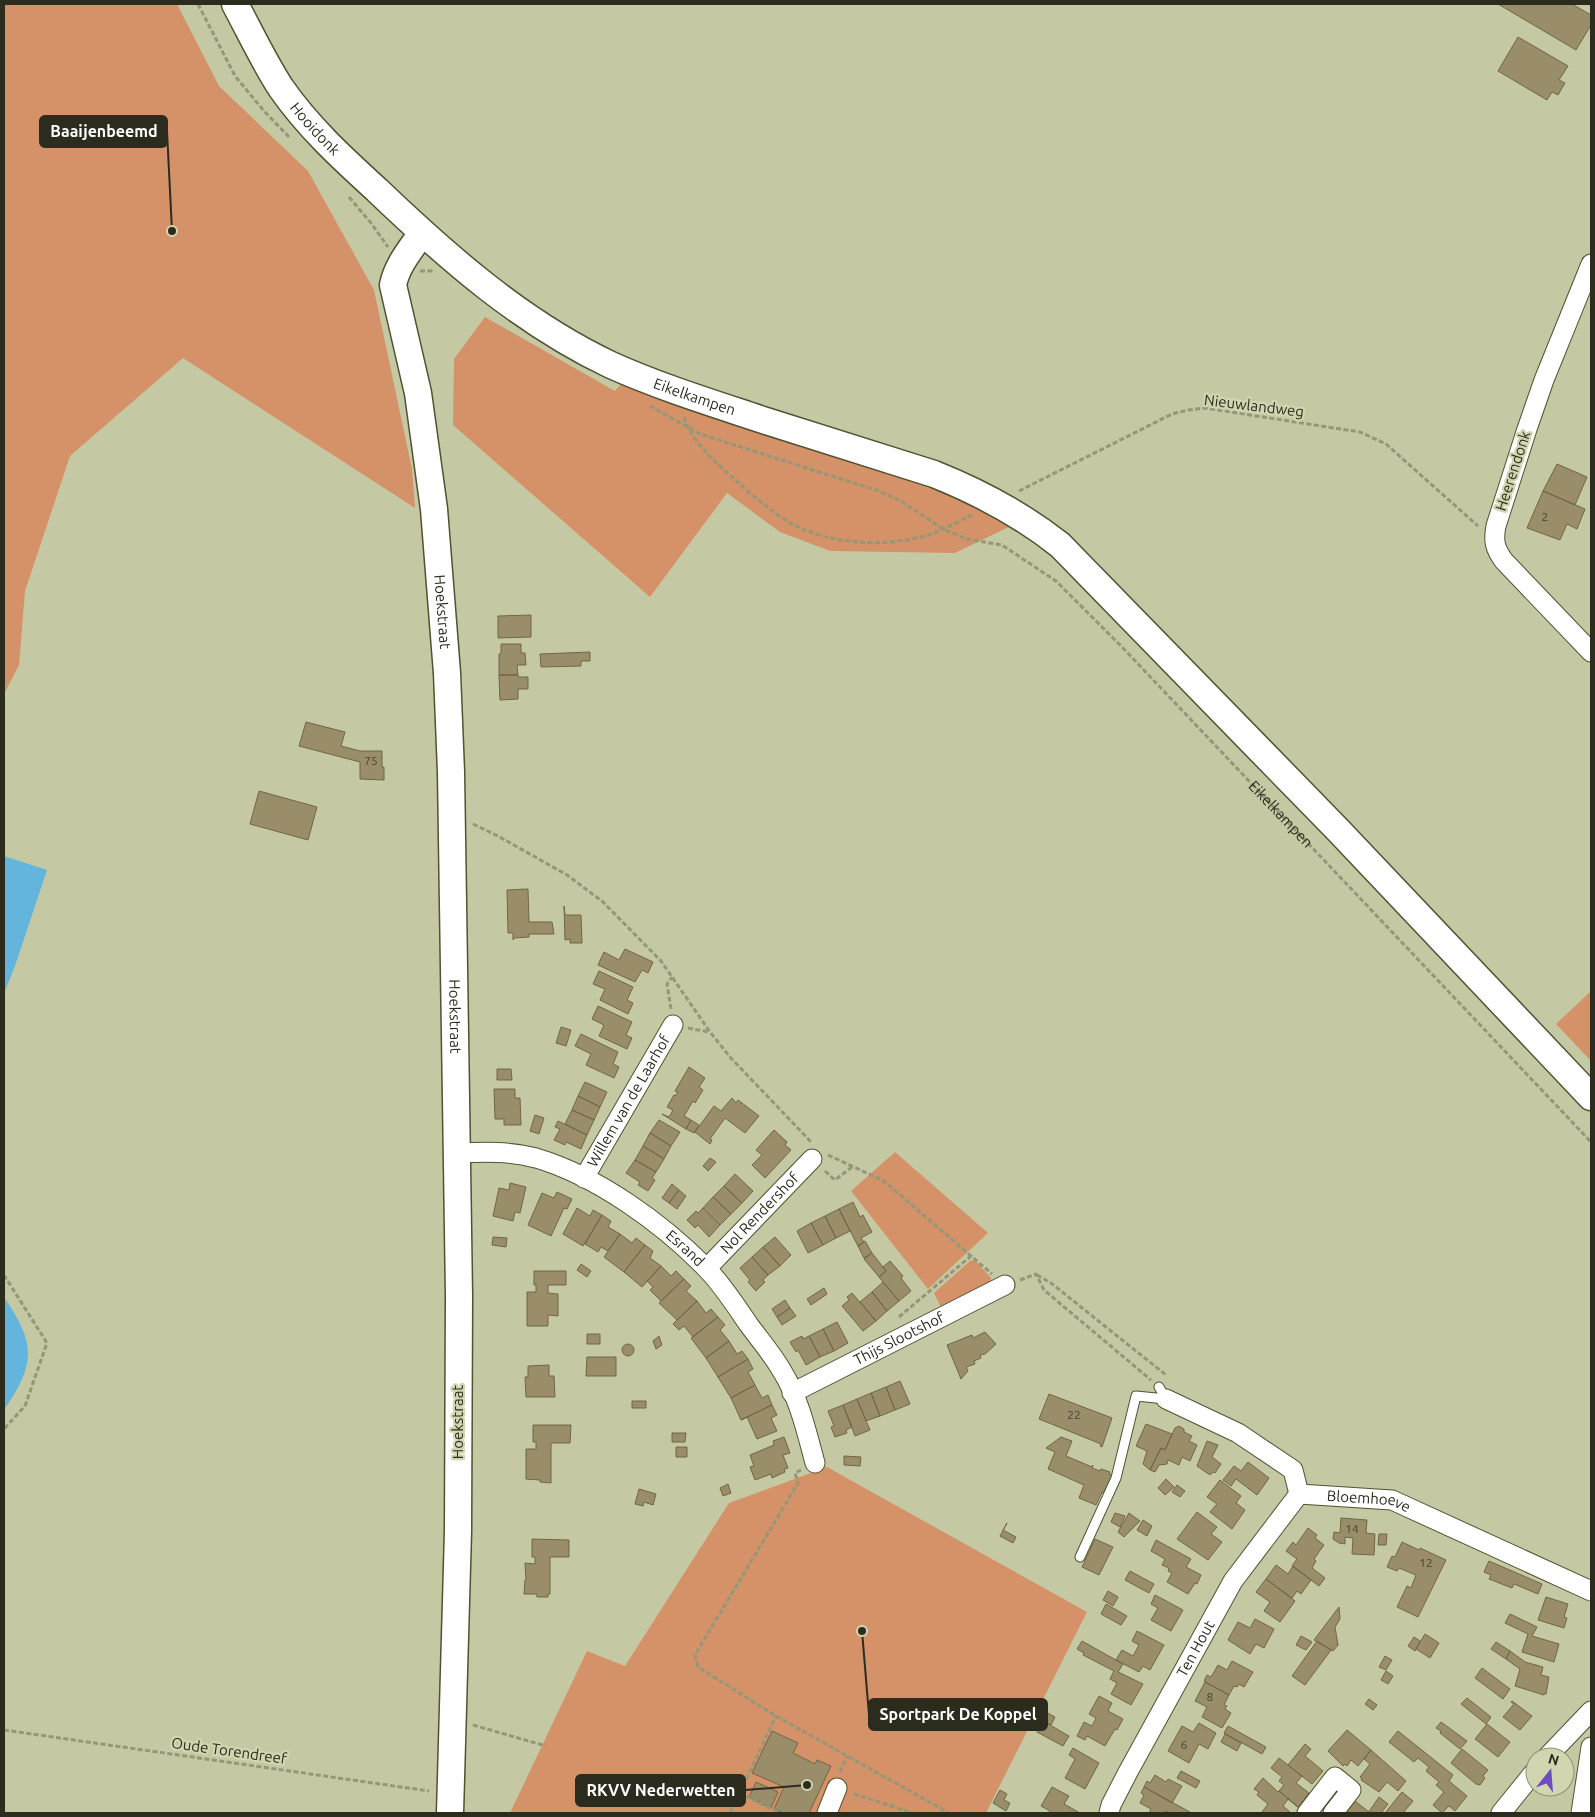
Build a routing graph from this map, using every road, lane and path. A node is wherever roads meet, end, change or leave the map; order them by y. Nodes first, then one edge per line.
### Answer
1 (235, 4) edge
2 (422, 233) junction
3 (1591, 264) edge
4 (687, 428) dead end
5 (995, 503) junction
6 (943, 529) junction
7 (1495, 533) junction
8 (1591, 652) edge
9 (452, 814) junction
10 (673, 1025) dead end
11 (1591, 1097) edge
12 (1591, 1142) edge
13 (457, 1153) junction
14 (818, 1153) junction
15 (584, 1178) junction
16 (971, 1256) junction
17 (707, 1268) junction
18 (1036, 1274) junction
19 (4, 1275) edge
20 (1005, 1285) junction
21 (892, 1322) dead end
22 (1173, 1381) dead end
23 (792, 1393) junction
24 (1162, 1393) junction
25 (4, 1429) edge
26 (815, 1463) joint
27 (1299, 1494) junction
28 (1080, 1557) dead end
29 (1591, 1591) edge
30 (1591, 1711) edge
31 (776, 1716) junction
32 (453, 1719) junction
33 (4, 1730) edge
34 (546, 1746) dead end
35 (1557, 1747) edge
36 (1591, 1747) edge
37 (1525, 1783) edge
38 (837, 1788) joint
39 (739, 1793) junction
40 (450, 1804) edge
41 (730, 1813) edge
42 (780, 1813) edge
43 (827, 1813) edge
44 (913, 1813) edge
45 (949, 1813) edge
46 (1109, 1813) edge
47 (1307, 1813) edge
48 (1333, 1813) edge
49 (1501, 1813) edge
50 (1581, 1813) edge

1 - 2 street, Hooidonk
2 - 5 street, Eikelkampen
2 - 9 street, Hoekstraat
3 - 7 street, Heerendonk
4 - 6 path
5 - 6 path
5 - 7 path, Nieuwlandweg
5 - 11 street, Eikelkampen
6 - 12 path, Eikelkampen
7 - 8 street
9 - 13 street, Hoekstraat
9 - 14 path
10 - 15 street, Willem van de Laarhof
13 - 15 street, Esrand
13 - 32 street, Hoekstraat
14 - 16 path
14 - 17 street, Nol Rendershof
15 - 17 street, Esrand
16 - 20 path
16 - 21 path
17 - 23 street, Esrand
18 - 20 path
18 - 22 path
18 - 24 path
19 - 25 path
20 - 23 street, Thijs Slootshof
23 - 26 street, Esrand
24 - 27 street
24 - 28 lane
26 - 31 path
27 - 29 street, Bloemhoeve
27 - 46 street, Ten Hout
30 - 35 street
31 - 39 path
31 - 45 path
32 - 34 path
32 - 40 street, Hoekstraat
33 - 40 path, Oude Torendreef
36 - 50 street
37 - 49 street
38 - 43 street
38 - 44 path
39 - 41 path
39 - 42 path
47 - 48 street

